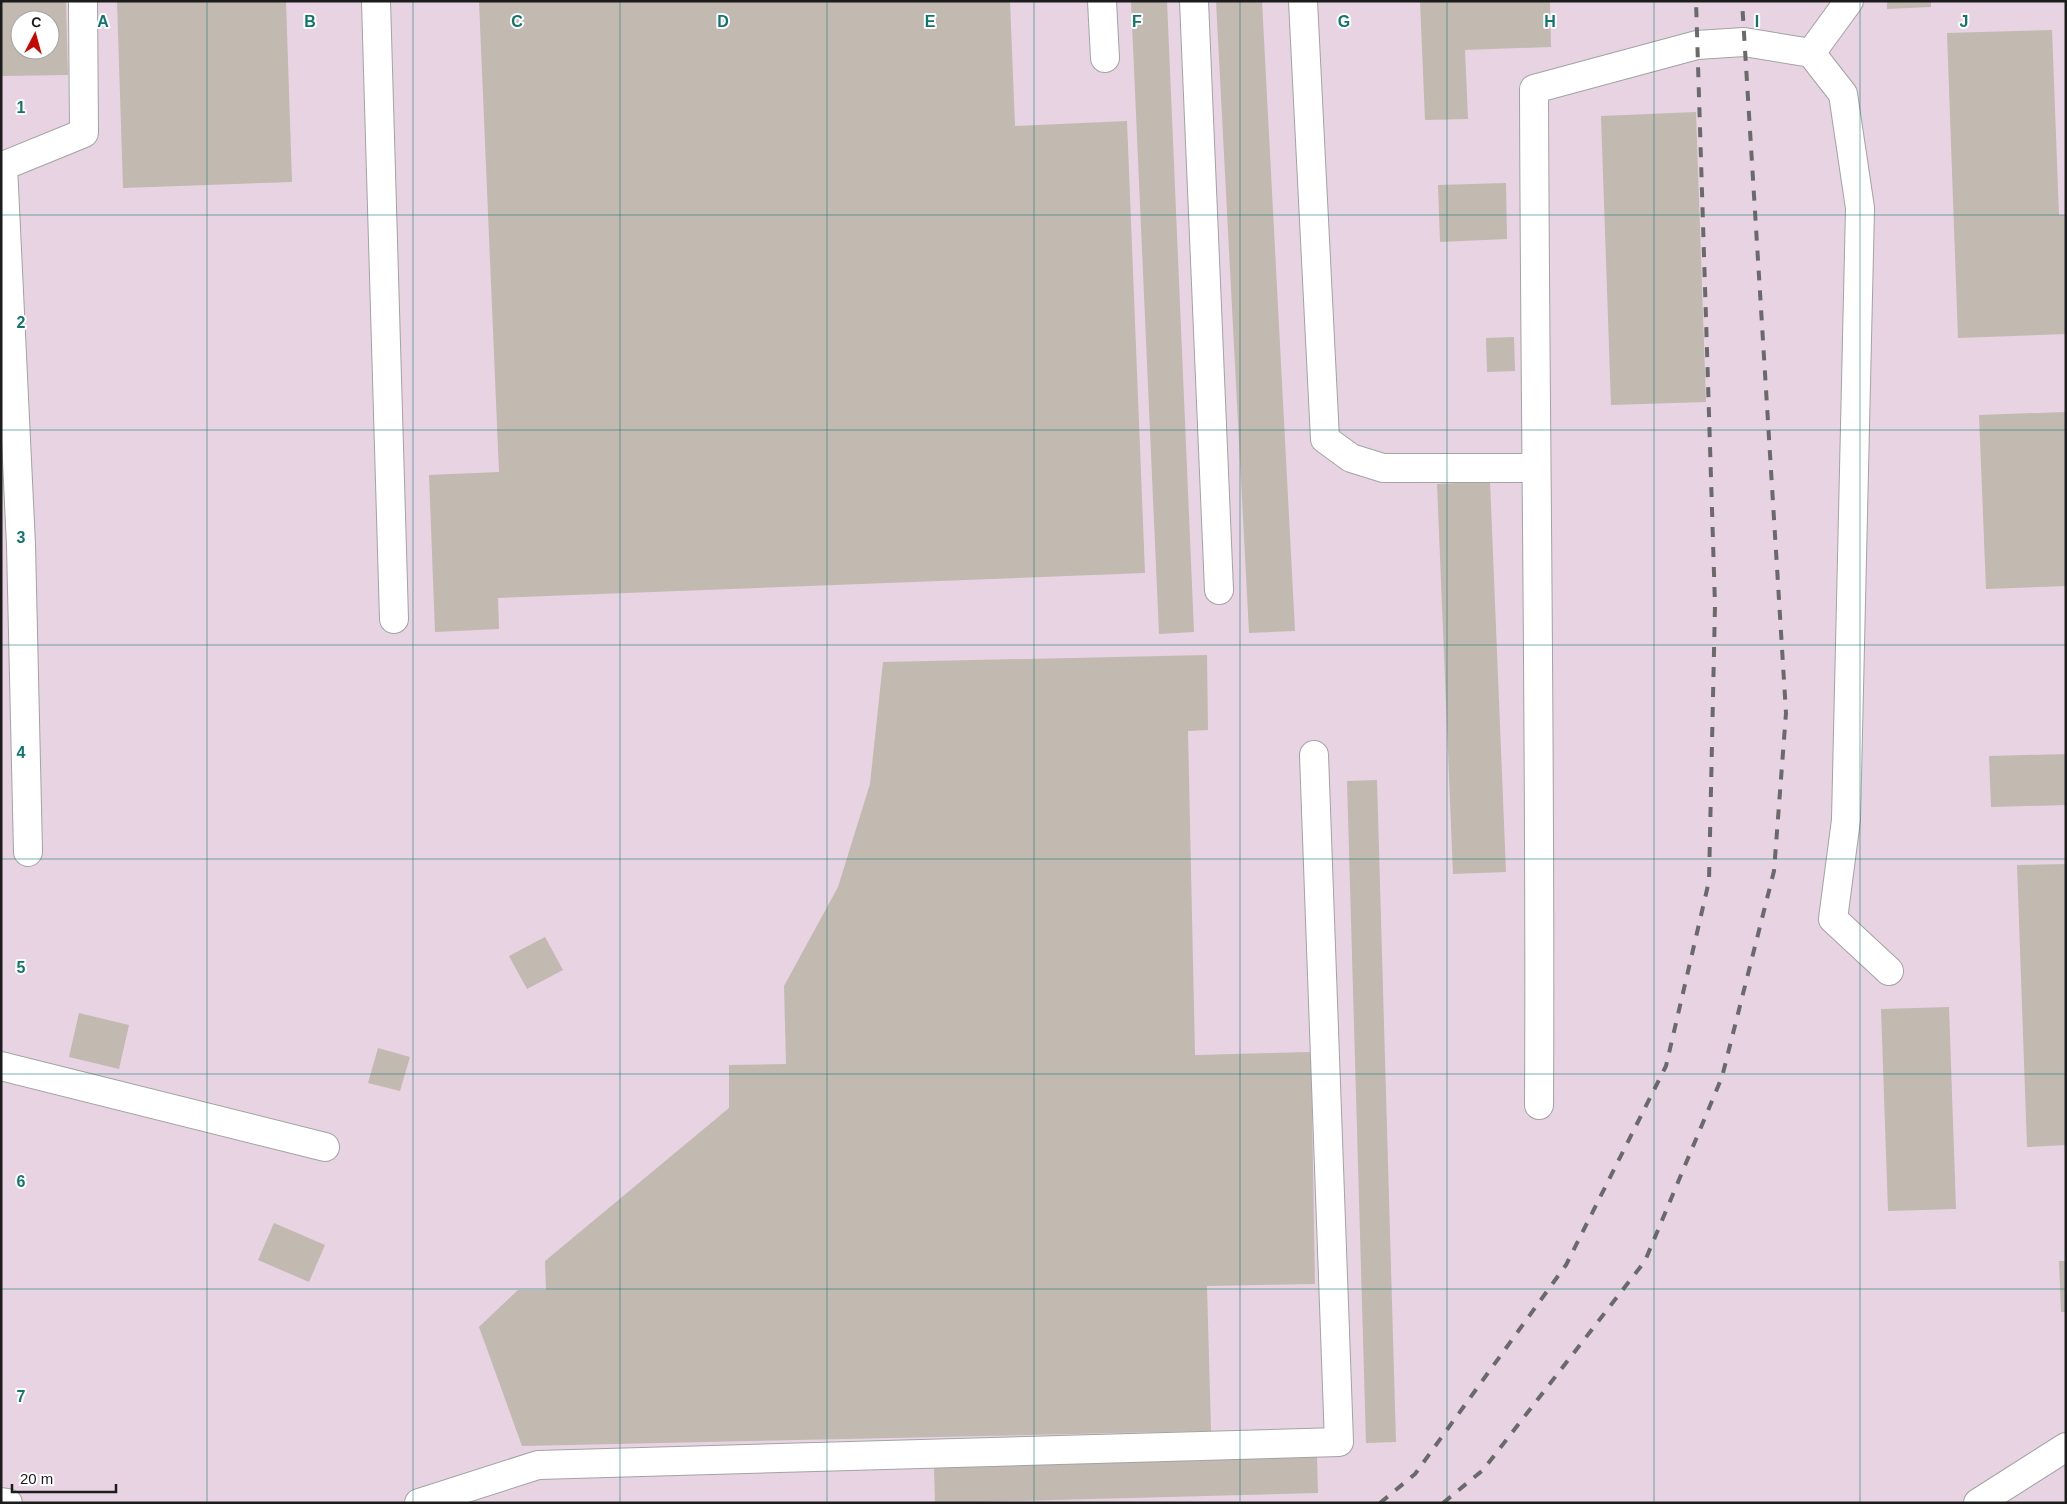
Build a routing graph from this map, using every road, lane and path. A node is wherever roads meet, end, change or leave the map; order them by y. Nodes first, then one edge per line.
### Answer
1 (82, 1) edge
2 (376, 1) edge
3 (1102, 1) edge
4 (1194, 1) edge
5 (1303, 1) edge
6 (1849, 1) edge
7 (1812, 53) junction
8 (1105, 58) dead end
9 (1535, 468) junction
10 (11, 545) edge
11 (1219, 590) dead end
12 (394, 619) dead end
13 (1314, 755) dead end
14 (28, 852) dead end
15 (1889, 971) dead end
16 (1, 1066) edge
17 (1539, 1105) dead end
18 (325, 1147) dead end
19 (2066, 1447) edge
20 (1, 1502) edge
21 (8, 1503) edge
22 (419, 1503) edge
23 (1978, 1503) edge

1 - 10 street
2 - 12 street
3 - 8 street
4 - 11 street
5 - 9 street
6 - 7 street
7 - 9 street
7 - 15 street
9 - 17 street
10 - 14 street
13 - 22 street
16 - 18 street
19 - 23 street
20 - 21 street

